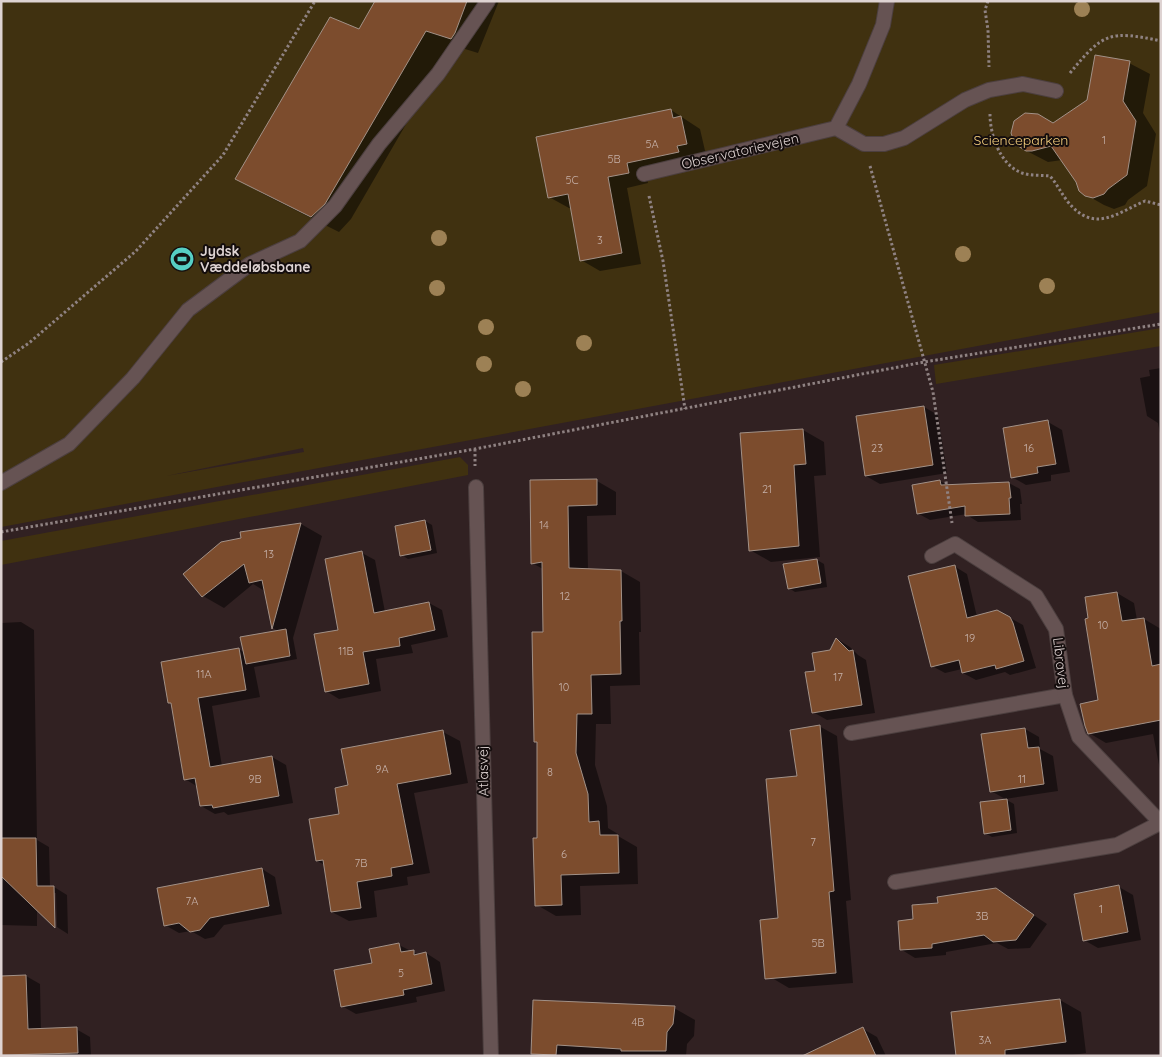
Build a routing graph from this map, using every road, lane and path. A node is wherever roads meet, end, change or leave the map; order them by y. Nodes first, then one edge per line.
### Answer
1 (315, 1) edge
2 (488, 1) edge
3 (887, 1) edge
4 (988, 1) edge
5 (1161, 41) edge
6 (1086, 53) dead end
7 (989, 90) junction
8 (1056, 91) dead end
9 (836, 128) junction
10 (864, 144) junction
11 (644, 174) joint
12 (1161, 205) edge
13 (1161, 324) edge
14 (1, 362) edge
15 (924, 362) junction
16 (685, 409) junction
17 (1, 483) edge
18 (476, 487) dead end
19 (1, 532) edge
20 (955, 544) junction
21 (932, 556) dead end
22 (1065, 695) junction
23 (851, 733) dead end
24 (1160, 823) edge
25 (895, 882) dead end
26 (490, 1056) edge

1 - 14 path
2 - 17 street
3 - 9 street
4 - 7 path
5 - 6 path
7 - 8 street
7 - 10 street
7 - 12 path
9 - 10 street
9 - 11 street, Observatorievejen
10 - 15 path
11 - 16 path
13 - 15 path
15 - 16 path
15 - 20 path
16 - 19 path
18 - 26 street, Atlasvej
20 - 21 street
20 - 22 street, Libravej
22 - 23 street
22 - 24 street, Libravej
24 - 25 street, Libravej

